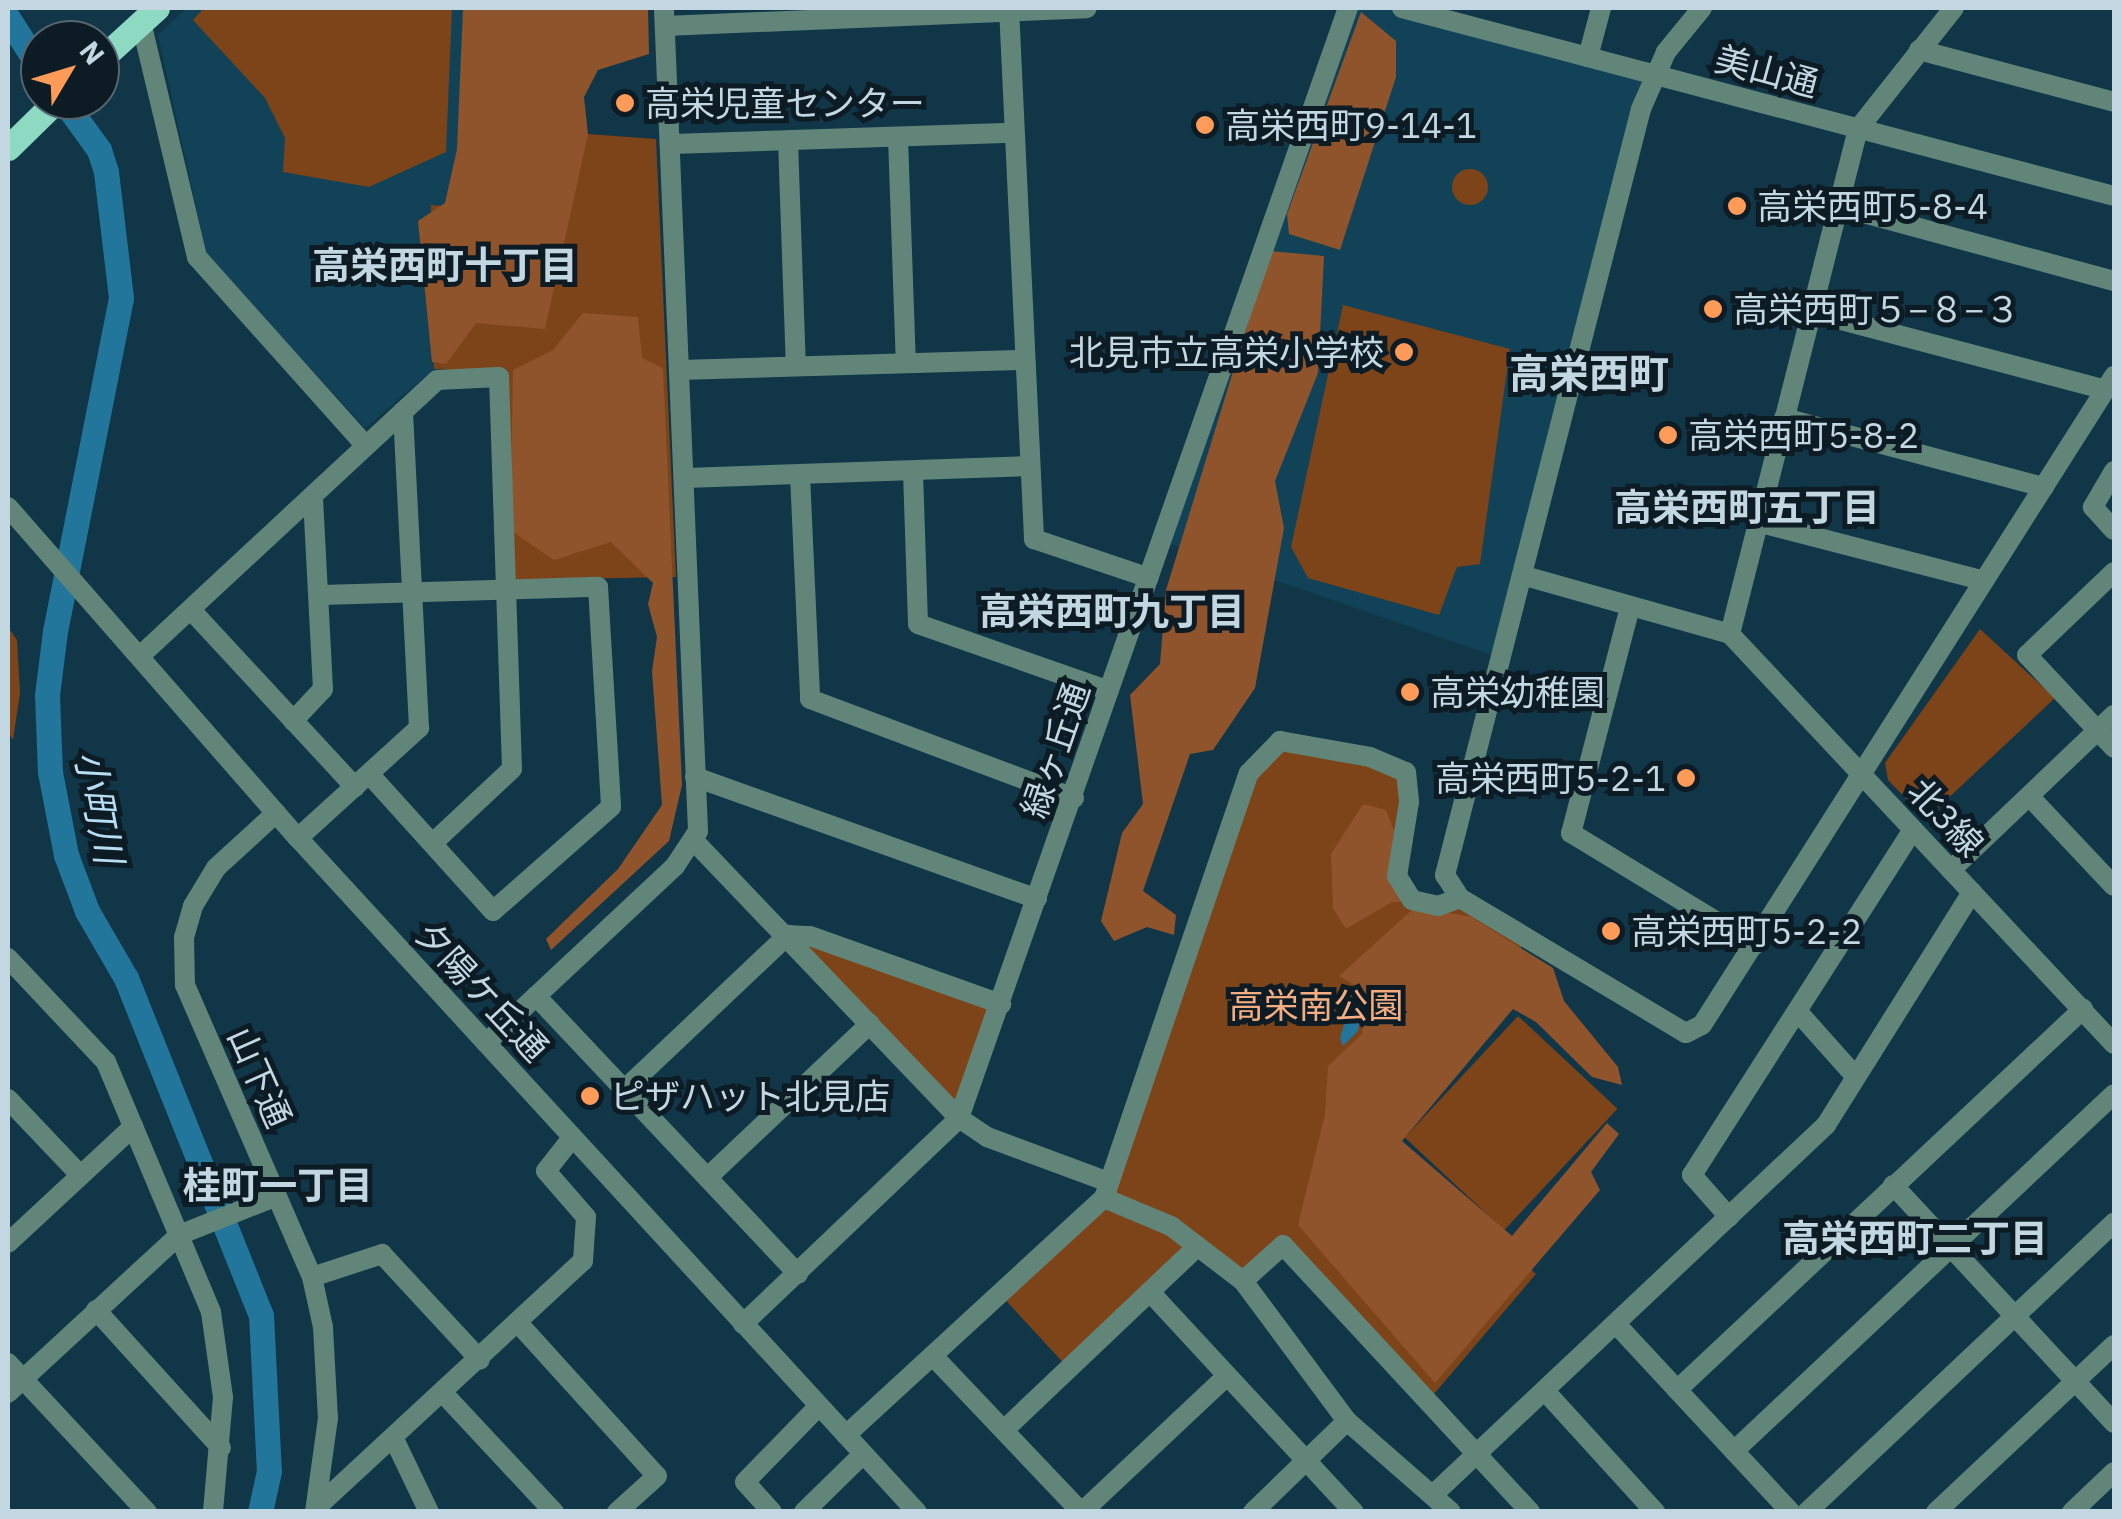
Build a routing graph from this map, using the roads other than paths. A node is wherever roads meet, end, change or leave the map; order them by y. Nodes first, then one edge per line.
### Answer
1 (1087, 8) edge
2 (1348, 8) edge
3 (1402, 8) edge
4 (1602, 8) edge
5 (1702, 8) edge
6 (1954, 8) edge
7 (1009, 9) edge
8 (149, 15) edge
9 (664, 17) edge
10 (120, 42) edge
11 (1919, 50) junction
12 (1588, 57) junction
13 (1656, 74) junction
14 (2114, 102) edge
15 (37, 120) edge
16 (1858, 130) junction
17 (1012, 133) junction
18 (898, 138) junction
19 (788, 141) junction
20 (672, 144) junction
21 (8, 148) edge
22 (2114, 196) edge
23 (1838, 206) junction
24 (2114, 281) edge
25 (1811, 312) junction
26 (1023, 360) junction
27 (906, 362) junction
28 (796, 366) junction
29 (680, 370) junction
30 (2110, 383) edge
31 (403, 411) junction
32 (1784, 418) junction
33 (365, 445) junction
34 (1029, 466) junction
35 (2114, 470) edge
36 (912, 472) junction
37 (800, 475) junction
38 (686, 478) junction
39 (2044, 487) junction
40 (313, 496) junction
41 (8, 507) edge
42 (1757, 522) junction
43 (2114, 530) edge
44 (2114, 572) edge
45 (1525, 576) junction
46 (1149, 578) junction
47 (1982, 580) junction
48 (506, 588) junction
49 (412, 592) junction
50 (321, 595) junction
51 (1630, 607) junction
52 (192, 611) junction
53 (1730, 634) junction
54 (140, 656) junction
55 (1109, 692) junction
56 (2114, 716) edge
57 (293, 721) junction
58 (2098, 730) junction
59 (2114, 748) edge
60 (1862, 774) junction
61 (695, 777) junction
62 (362, 780) junction
63 (2030, 796) junction
64 (1074, 798) junction
65 (276, 813) junction
66 (1913, 830) junction
67 (298, 838) junction
68 (695, 842) junction
69 (433, 843) junction
70 (1951, 870) junction
71 (2114, 886) edge
72 (1972, 892) junction
73 (1460, 898) junction
74 (1038, 899) junction
75 (788, 935) junction
76 (1755, 946) junction
77 (8, 958) edge
78 (536, 996) junction
79 (1001, 1004) junction
80 (2082, 1009) junction
81 (1798, 1012) junction
82 (870, 1024) junction
83 (486, 1043) junction
84 (2114, 1044) edge
85 (1856, 1076) junction
86 (624, 1090) junction
87 (2114, 1094) edge
88 (8, 1098) edge
89 (959, 1118) junction
90 (133, 1126) junction
91 (572, 1138) junction
92 (80, 1174) junction
93 (708, 1177) junction
94 (1894, 1185) junction
95 (1105, 1190) junction
96 (268, 1200) junction
97 (1729, 1217) junction
98 (2114, 1223) edge
99 (187, 1232) junction
100 (8, 1243) edge
101 (1198, 1246) junction
102 (1951, 1247) junction
103 (798, 1274) junction
104 (312, 1277) junction
105 (1243, 1281) junction
106 (1150, 1292) junction
107 (96, 1310) junction
108 (2016, 1316) junction
109 (520, 1324) junction
110 (743, 1324) junction
111 (1616, 1324) junction
112 (2114, 1345) edge
113 (933, 1356) junction
114 (480, 1360) junction
115 (1227, 1376) junction
116 (12, 1378) edge
117 (2077, 1381) junction
118 (1677, 1390) junction
119 (1545, 1391) junction
120 (443, 1393) junction
121 (819, 1406) junction
122 (1346, 1421) junction
123 (2114, 1423) edge
124 (1004, 1430) junction
125 (846, 1435) junction
126 (394, 1439) junction
127 (222, 1448) junction
128 (1734, 1451) junction
129 (863, 1454) junction
130 (1477, 1454) junction
131 (1307, 1462) junction
132 (2110, 1485) edge
133 (1436, 1492) junction
134 (316, 1510) edge
135 (623, 1510) edge
136 (147, 1512) edge
137 (213, 1512) edge
138 (430, 1512) edge
139 (554, 1512) edge
140 (772, 1512) edge
141 (804, 1512) edge
142 (917, 1512) edge
143 (1082, 1512) edge
144 (1252, 1512) edge
145 (1354, 1512) edge
146 (1451, 1512) edge
147 (1530, 1512) edge
148 (1655, 1512) edge
149 (1791, 1512) edge
150 (1807, 1512) edge
151 (1936, 1512) edge
152 (2072, 1512) edge

1 - 7 street
2 - 46 street, 緑ヶ丘通
3 - 12 street, 美山通
4 - 12 street
5 - 13 street
6 - 11 street
7 - 9 street
7 - 17 street
8 - 10 main road
8 - 33 street
9 - 20 street
11 - 14 street
11 - 16 street
12 - 13 street, 美山通
13 - 16 street, 美山通
13 - 45 street
15 - 21 main road
16 - 22 street, 美山通
16 - 23 street
17 - 18 street
17 - 26 street
18 - 19 street
18 - 27 street
19 - 20 street
19 - 28 street
20 - 29 street
23 - 24 street
23 - 25 street
25 - 30 street
25 - 32 street
26 - 27 street
26 - 34 street
27 - 28 street
28 - 29 street
29 - 38 street
30 - 39 street
31 - 33 street
31 - 48 street
31 - 49 street
32 - 39 street
32 - 42 street
33 - 40 street
34 - 36 street
34 - 46 street
35 - 43 street
36 - 37 street
36 - 55 street
37 - 38 street
37 - 64 street
38 - 61 street
39 - 47 street
40 - 50 street
40 - 52 street
41 - 54 street, 夕陽ケ丘通
42 - 47 street
42 - 53 street
44 - 58 street
45 - 51 street
45 - 73 street
46 - 55 street, 緑ヶ丘通
47 - 60 street
48 - 49 street
48 - 69 street
48 - 69 street
49 - 50 street
49 - 62 street
50 - 57 street
51 - 53 street
51 - 76 street
52 - 54 street
52 - 57 street
53 - 60 street, 北3線
54 - 65 street, 夕陽ケ丘通
55 - 64 street, 緑ヶ丘通
56 - 58 street
57 - 62 street
58 - 59 street
58 - 63 street
60 - 66 street, 北3線
60 - 76 street
61 - 68 street
61 - 74 street
62 - 67 street
62 - 69 street
63 - 70 street
63 - 71 street
64 - 74 street, 緑ヶ丘通
65 - 67 street, 夕陽ケ丘通
65 - 96 street, 山下通
66 - 70 street, 北3線
66 - 81 street
67 - 83 street, 夕陽ケ丘通
68 - 75 street
68 - 78 street
70 - 72 street, 北3線
72 - 80 street, 北3線
72 - 85 street
73 - 76 street
73 - 95 street
74 - 79 street, 緑ヶ丘通
75 - 79 street
75 - 82 street
75 - 86 street
77 - 90 street
78 - 83 street
78 - 86 street
79 - 89 street, 緑ヶ丘通
80 - 84 street, 北3線
80 - 94 street
81 - 85 street
81 - 97 street
82 - 89 street
82 - 93 street
83 - 91 street, 夕陽ケ丘通
85 - 97 street
86 - 93 street
87 - 102 street
88 - 92 street
89 - 95 street
89 - 103 street, 緑ヶ丘通
90 - 92 street
90 - 99 street
91 - 109 street
91 - 110 street, 夕陽ケ丘通
92 - 100 street
93 - 103 street
94 - 102 street
94 - 118 street
95 - 101 street
95 - 113 street
96 - 99 street
96 - 104 street, 山下通
97 - 111 street
98 - 108 street
99 - 107 street
99 - 127 street
101 - 105 street
101 - 106 street
102 - 108 street
102 - 128 street
103 - 110 street, 緑ヶ丘通
104 - 114 street
104 - 134 street, 山下通
105 - 122 street
105 - 130 street
106 - 115 street
106 - 124 street
107 - 116 street
107 - 127 street
108 - 117 street
108 - 150 street
109 - 114 street
109 - 135 street
110 - 121 street, 夕陽ケ丘通
111 - 118 street
111 - 119 street
112 - 117 street
113 - 124 street
113 - 125 street
114 - 120 street
115 - 131 street
115 - 143 street
116 - 136 street
117 - 123 street
117 - 151 street
118 - 128 street
119 - 130 street
119 - 148 street
120 - 126 street
120 - 139 street
121 - 125 street, 夕陽ケ丘通
121 - 140 street
122 - 131 street
122 - 133 street
124 - 143 street
125 - 129 street, 夕陽ケ丘通
126 - 134 street
126 - 138 street
127 - 137 street
128 - 149 street
129 - 141 street
129 - 142 street, 夕陽ケ丘通
130 - 133 street
130 - 147 street
131 - 144 street
131 - 145 street
132 - 152 street
133 - 146 street

